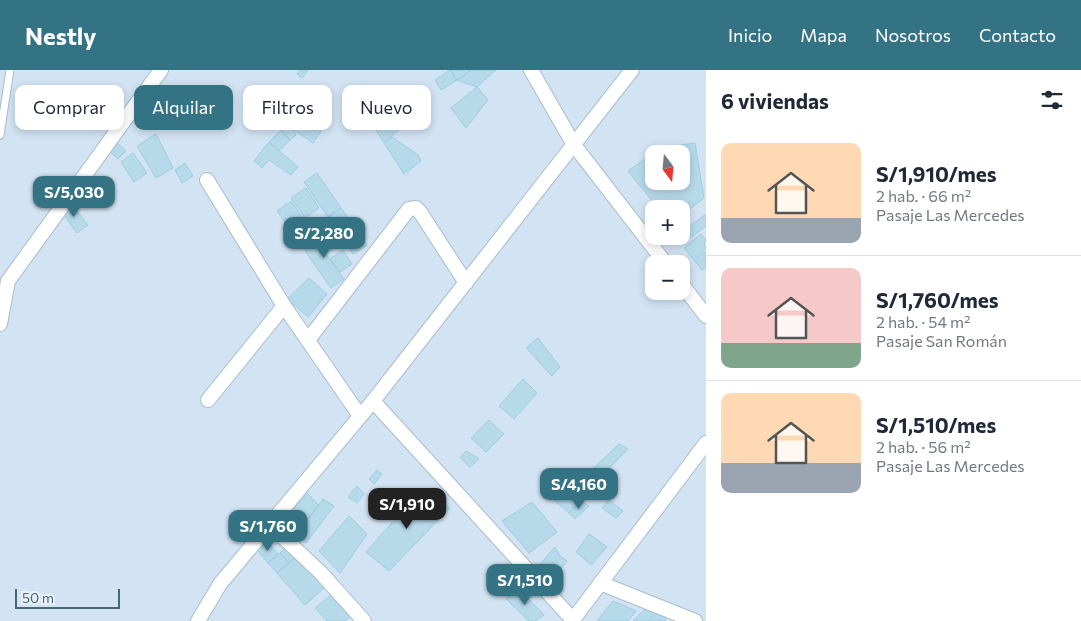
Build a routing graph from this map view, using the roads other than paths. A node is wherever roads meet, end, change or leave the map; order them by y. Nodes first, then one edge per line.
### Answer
1 (10, 70) edge
2 (161, 70) edge
3 (532, 70) edge
4 (632, 70) edge
5 (0, 135) edge
6 (574, 145) junction
7 (207, 180) dead end
8 (659, 255) edge
9 (4, 282) edge
10 (466, 282) junction
11 (690, 295) edge
12 (284, 306) junction
13 (706, 316) edge
14 (0, 324) edge
15 (308, 340) junction
16 (208, 400) dead end
17 (373, 401) junction
18 (360, 416) junction
19 (706, 443) edge
20 (269, 524) junction
21 (600, 583) junction
22 (572, 620) edge
23 (198, 621) edge
24 (364, 621) edge
25 (695, 621) edge

1 - 5 lane
2 - 9 street
3 - 6 street
4 - 6 street
6 - 8 street
6 - 10 street
7 - 12 street
9 - 14 street
10 - 15 street
10 - 17 street
11 - 13 street
12 - 15 street
12 - 16 street
15 - 18 street
17 - 18 street
17 - 22 street
18 - 20 street
19 - 21 street
20 - 23 street
20 - 24 street
21 - 22 street
21 - 25 street

